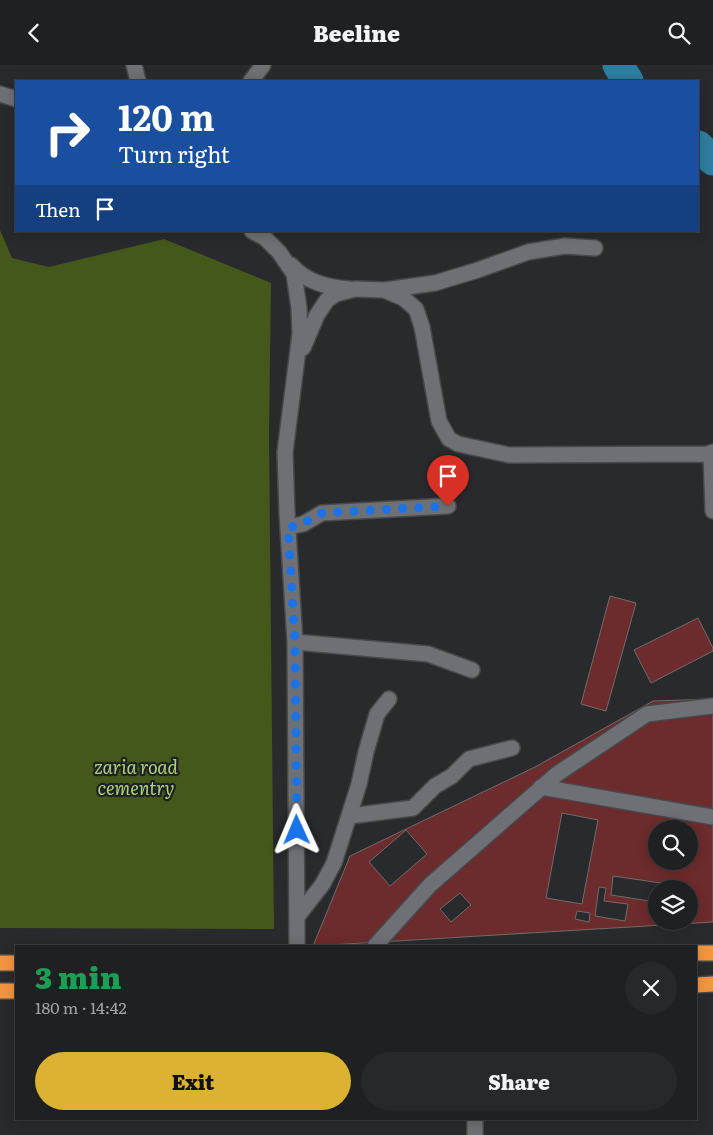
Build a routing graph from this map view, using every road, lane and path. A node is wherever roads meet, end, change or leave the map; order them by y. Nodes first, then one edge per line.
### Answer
1 (134, 65) edge
2 (263, 65) edge
3 (138, 80) edge
4 (252, 80) edge
5 (0, 94) edge
6 (15, 99) edge
7 (254, 232) edge
8 (595, 248) dead end
9 (279, 251) junction
10 (355, 289) junction
11 (384, 290) junction
12 (296, 365) junction
13 (712, 452) edge
14 (448, 506) dead end
15 (713, 511) edge
16 (288, 527) junction
17 (295, 642) junction
18 (472, 670) dead end
19 (389, 699) dead end
20 (713, 705) edge
21 (512, 748) dead end
22 (541, 787) junction
23 (350, 816) junction
24 (713, 817) edge
25 (297, 917) junction
26 (297, 945) edge
27 (377, 945) edge
28 (697, 953) edge
29 (713, 953) edge
30 (0, 963) edge
31 (15, 963) edge
32 (713, 984) edge
33 (697, 985) edge
34 (0, 991) edge
35 (15, 991) edge
36 (475, 1120) edge
37 (475, 1135) edge

1 - 3 street
2 - 4 street
5 - 6 street
7 - 9 street
8 - 11 street
9 - 10 street
9 - 12 street
10 - 11 street
10 - 12 street
11 - 13 street
12 - 16 street
13 - 15 street
14 - 16 street
16 - 17 street
17 - 18 street
17 - 25 street
19 - 23 street
20 - 22 street
21 - 23 street
22 - 24 street
22 - 27 street
23 - 25 street
25 - 26 street
28 - 29 highway
30 - 31 highway
32 - 33 highway
34 - 35 highway
36 - 37 street

